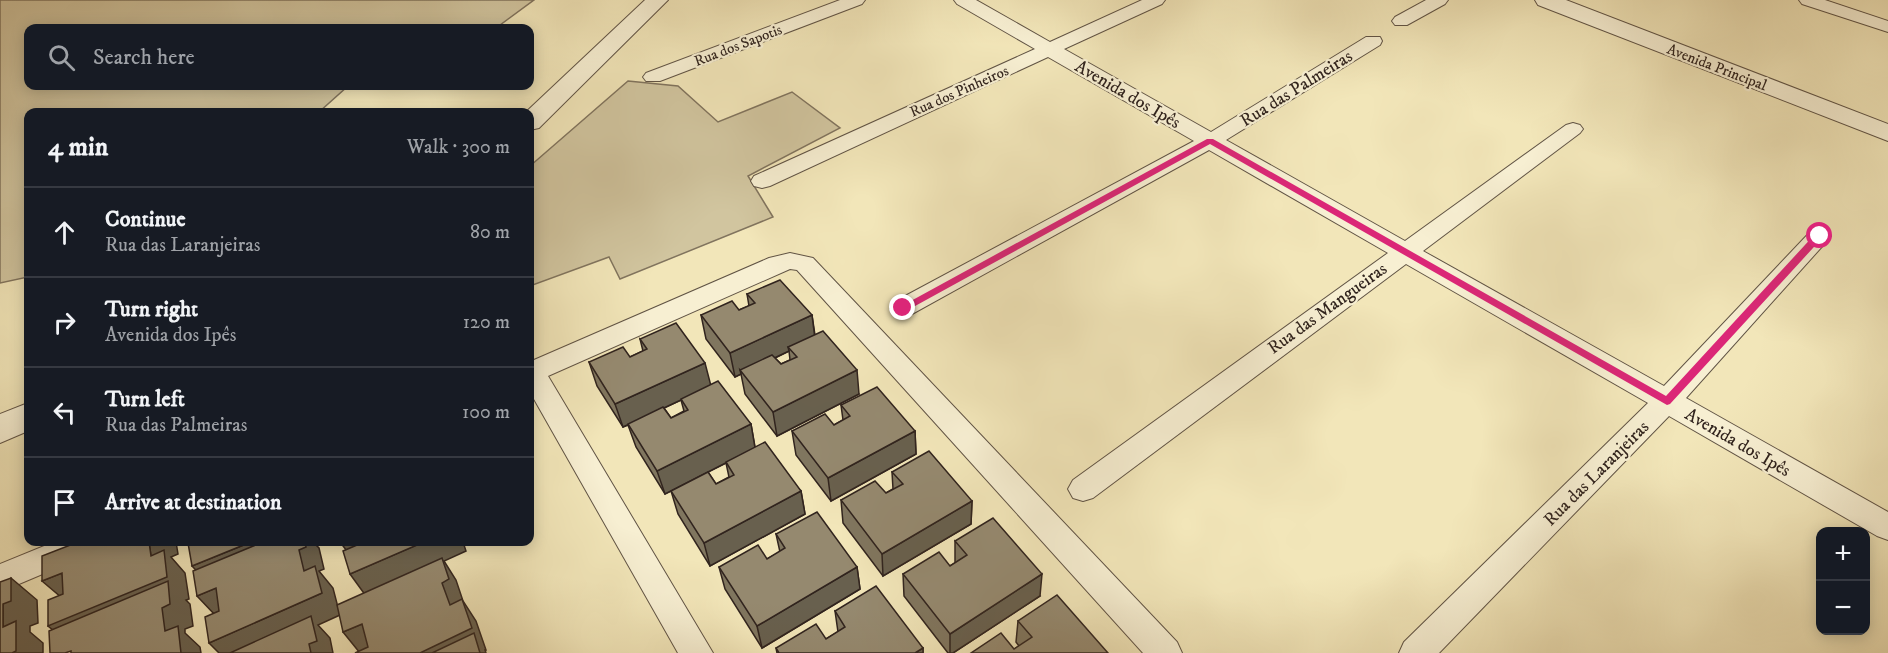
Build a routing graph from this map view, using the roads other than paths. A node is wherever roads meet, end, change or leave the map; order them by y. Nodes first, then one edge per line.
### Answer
1 (657, 0) edge
2 (856, 0) edge
3 (963, 0) edge
4 (1156, 0) edge
5 (1439, 0) edge
6 (1546, 0) edge
7 (1808, 0) edge
8 (1401, 21) dead end
9 (1888, 27) edge
10 (1372, 41) dead end
11 (1050, 50) junction
12 (652, 77) dead end
13 (534, 119) edge
14 (1573, 129) dead end
15 (1888, 133) edge
16 (1210, 141) junction
17 (762, 181) dead end
18 (1820, 236) dead end
19 (1404, 252) junction
20 (903, 308) dead end
21 (534, 369) edge
22 (534, 378) edge
23 (1667, 401) junction
24 (24, 418) edge
25 (0, 430) edge
26 (1083, 489) dead end
27 (1888, 527) edge
28 (76, 546) edge
29 (0, 578) edge
30 (696, 653) edge
31 (1165, 653) edge
32 (1416, 653) edge

1 - 13 street
2 - 12 street, Rua dos Sapotis
3 - 11 street, Avenida dos Ipês
4 - 11 street, Rua dos Pinheiros
5 - 8 street
6 - 15 street, Avenida Principal
7 - 9 street
10 - 16 street, Rua das Palmeiras
11 - 16 street, Avenida dos Ipês
11 - 17 street, Rua dos Pinheiros
14 - 19 street, Rua das Mangueiras
16 - 19 street, Avenida dos Ipês
16 - 20 street, Rua das Palmeiras
18 - 23 street, Rua das Laranjeiras
19 - 23 street, Avenida dos Ipês
19 - 26 street, Rua das Mangueiras
21 - 31 street
22 - 30 street
23 - 27 street, Avenida dos Ipês
23 - 32 street, Rua das Laranjeiras
24 - 25 street
28 - 29 street

